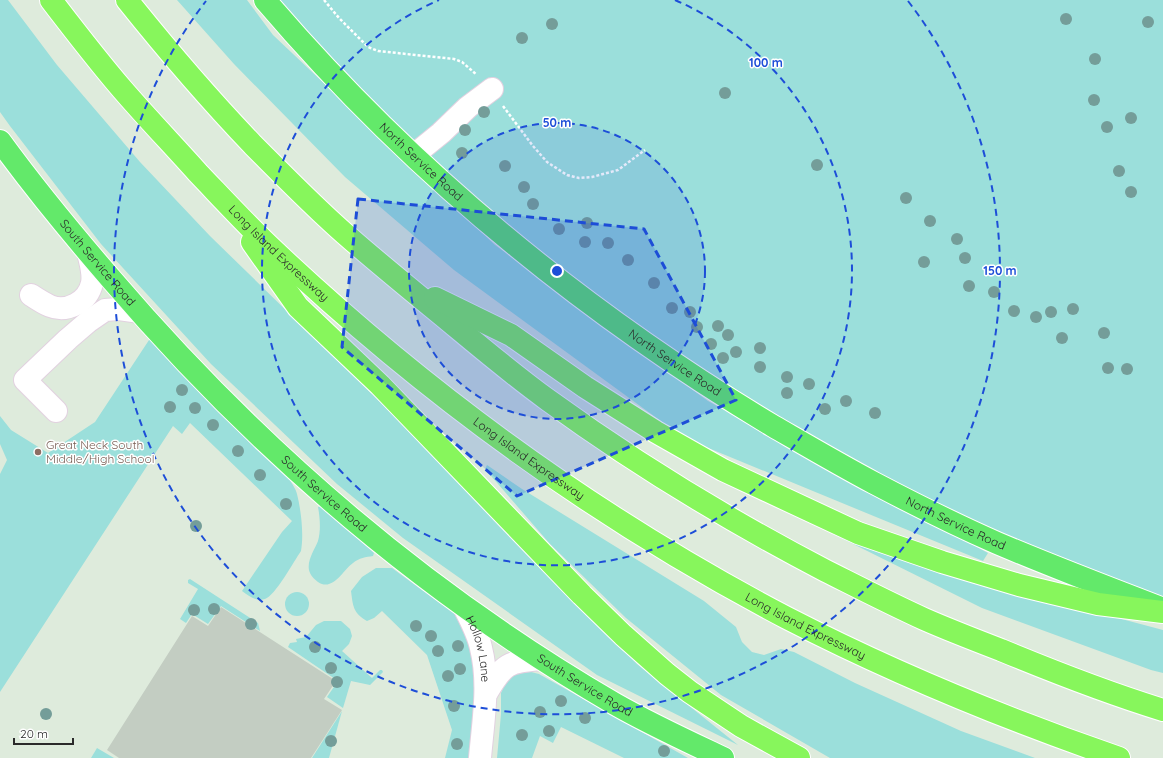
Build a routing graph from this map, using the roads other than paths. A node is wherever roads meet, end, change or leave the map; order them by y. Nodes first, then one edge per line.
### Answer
1 (51, 0) edge
2 (127, 0) edge
3 (266, 0) edge
4 (492, 89) road end
5 (0, 141) edge
6 (414, 155) junction
7 (216, 192) junction
8 (88, 252) junction
9 (402, 282) junction
10 (31, 295) dead end
11 (140, 312) junction
12 (56, 411) dead end
13 (463, 605) junction
14 (1163, 609) edge
15 (1163, 612) edge
16 (542, 659) junction
17 (486, 694) junction
18 (1163, 710) edge
19 (480, 758) edge
20 (723, 758) edge
21 (799, 758) edge
22 (1119, 758) edge

1 - 7 highway, Long Island Expressway
2 - 9 highway
3 - 6 main road, North Service Road
4 - 6 street
5 - 8 main road, South Service Road
6 - 14 main road, North Service Road
7 - 21 highway
7 - 22 highway, Long Island Expressway
8 - 10 street
8 - 11 main road, South Service Road
9 - 15 highway
9 - 18 highway
11 - 12 street
11 - 13 main road, South Service Road
13 - 16 main road, South Service Road
13 - 17 street, Hollow Lane
16 - 17 street, Hollow Lane
16 - 20 main road, South Service Road
17 - 19 street, Hollow Lane

